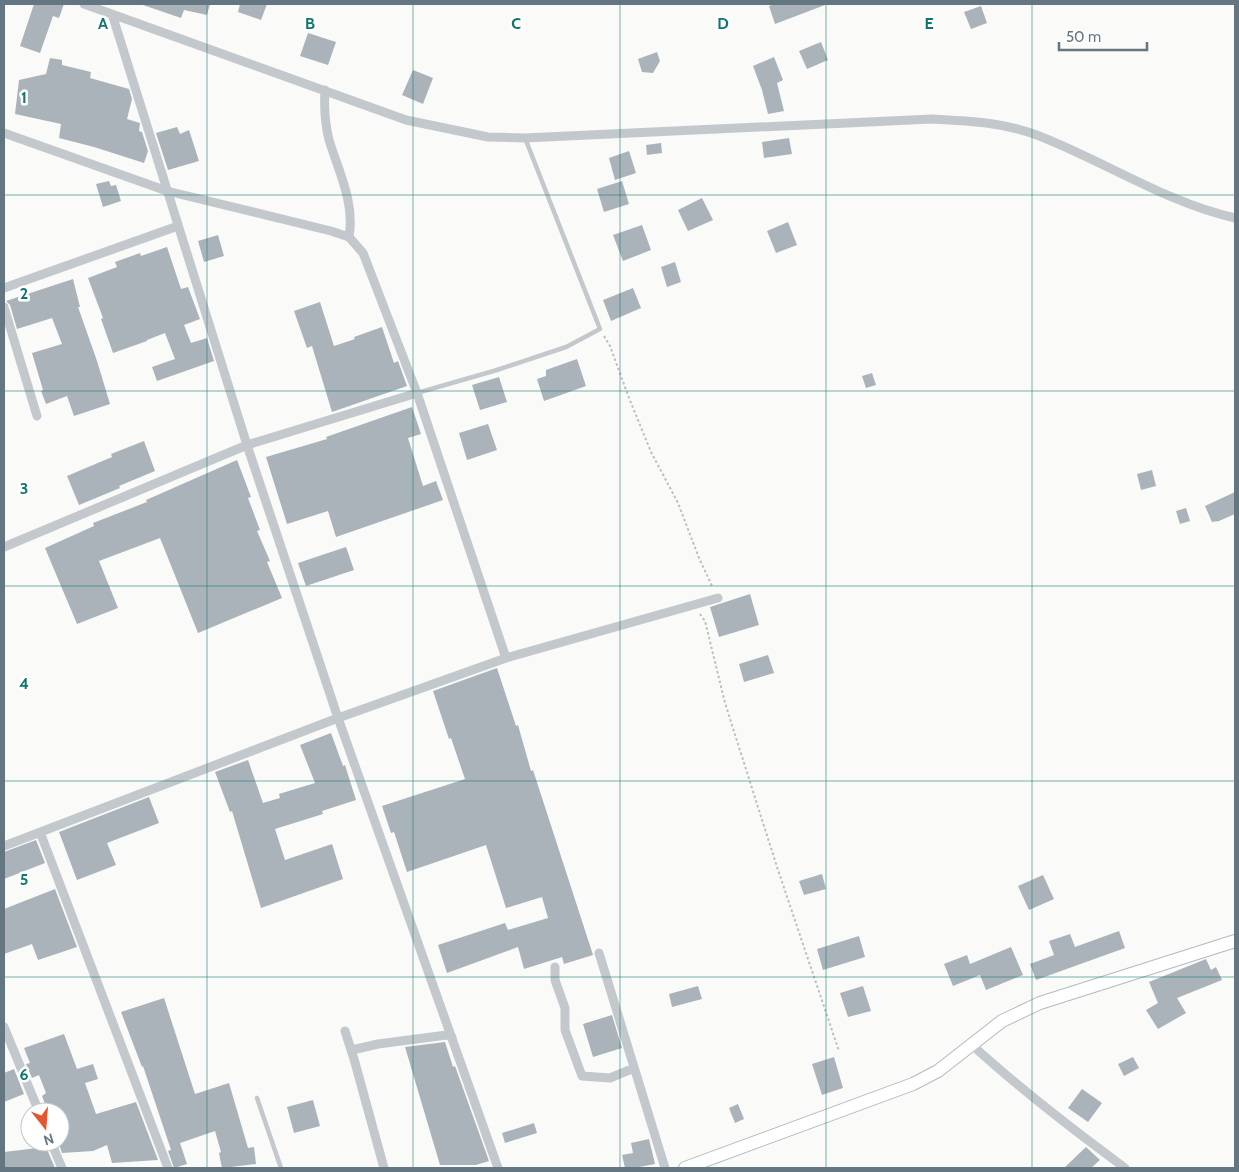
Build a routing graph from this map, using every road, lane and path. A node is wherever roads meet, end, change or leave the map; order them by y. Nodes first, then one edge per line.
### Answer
1 (84, 4) edge
2 (112, 14) junction
3 (325, 90) junction
4 (4, 133) edge
5 (524, 138) junction
6 (166, 191) junction
7 (1235, 218) edge
8 (178, 226) junction
9 (349, 237) junction
10 (4, 288) edge
11 (4, 307) edge
12 (600, 329) junction
13 (417, 393) junction
14 (37, 416) dead end
15 (247, 445) junction
16 (4, 548) edge
17 (718, 598) joint
18 (687, 607) junction
19 (506, 658) junction
20 (338, 718) junction
21 (40, 832) junction
22 (4, 846) edge
23 (1235, 941) edge
24 (598, 953) dead end
25 (555, 967) dead end
26 (4, 1027) edge
27 (345, 1031) dead end
28 (452, 1037) junction
29 (971, 1044) junction
30 (352, 1050) junction
31 (839, 1051) dead end
32 (634, 1068) junction
33 (257, 1098) dead end
34 (35, 1102) edge
35 (55, 1152) edge
36 (62, 1168) edge
37 (168, 1168) edge
38 (281, 1168) edge
39 (384, 1168) edge
40 (498, 1168) edge
41 (665, 1168) edge
42 (685, 1168) edge
43 (1125, 1168) edge

1 - 2 street
2 - 3 street
2 - 6 street
3 - 5 street
3 - 9 street
4 - 6 street
5 - 7 street
5 - 12 lane
6 - 8 street
6 - 9 street
8 - 10 street
8 - 15 street
9 - 13 street
11 - 14 street
12 - 13 lane
12 - 17 path
13 - 15 street
13 - 19 street
15 - 16 street
15 - 20 street
17 - 18 street
18 - 19 street
18 - 31 path
19 - 20 street
20 - 21 street
20 - 28 street
21 - 22 street
21 - 37 street
23 - 29 street
24 - 32 street
25 - 32 street
26 - 34 street
27 - 30 street
28 - 30 street
28 - 40 street
29 - 42 street
29 - 43 street
30 - 39 street
32 - 41 street
33 - 38 lane
35 - 36 street

